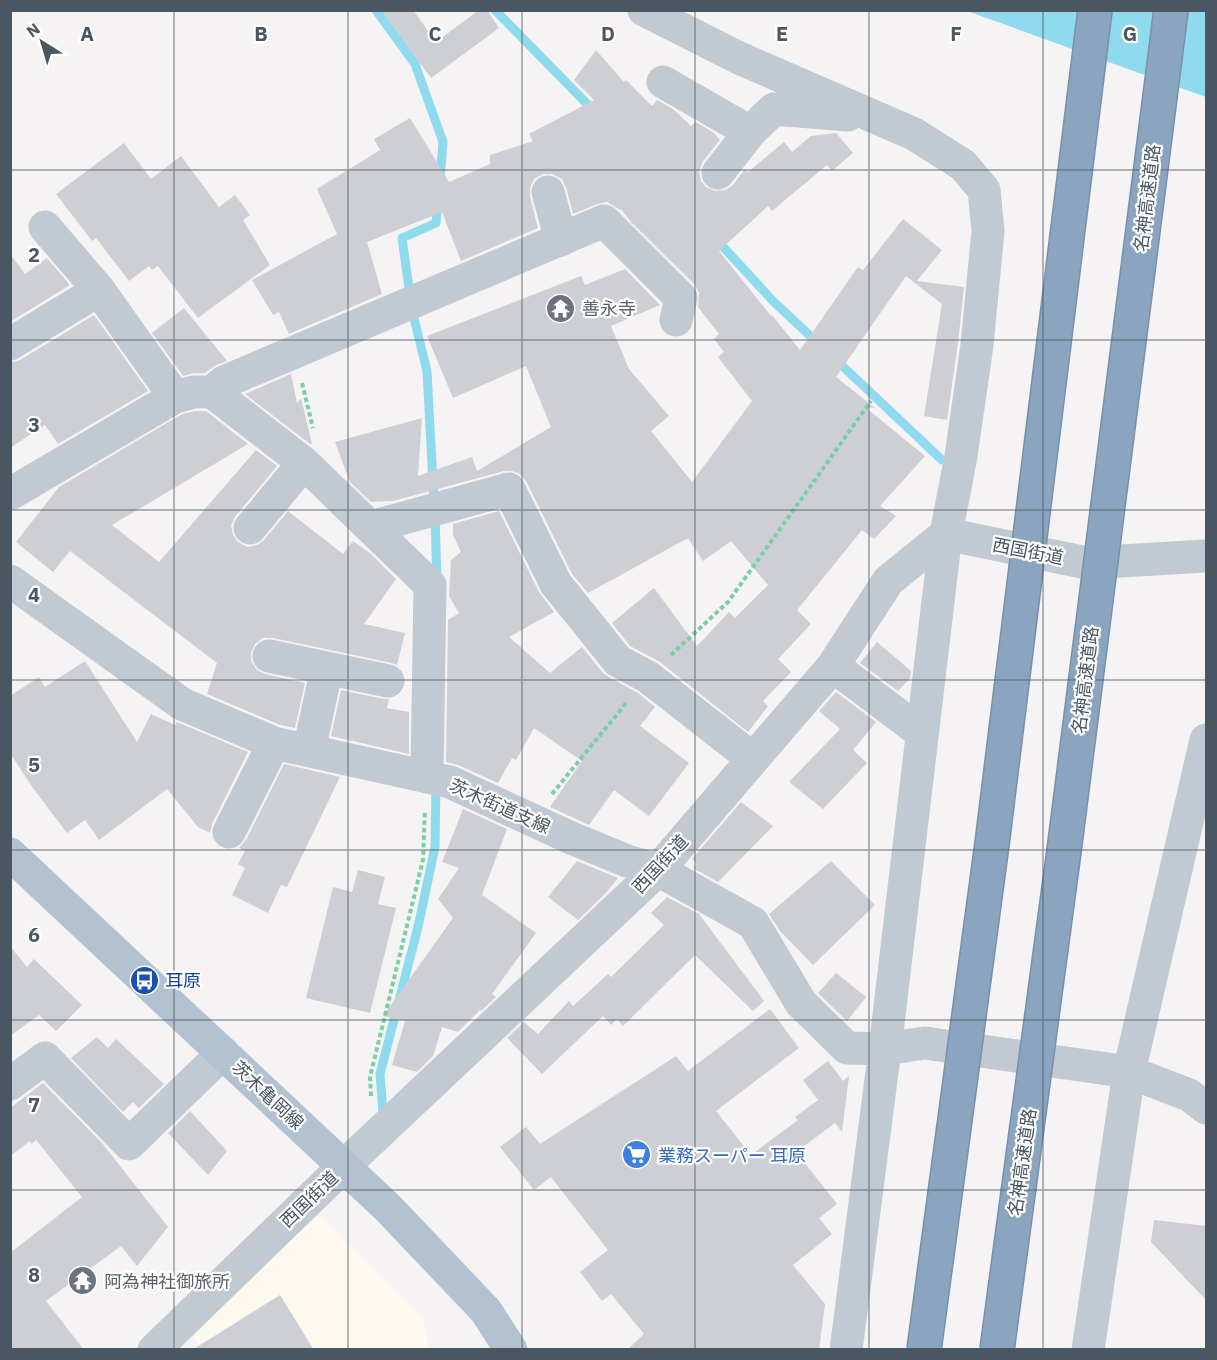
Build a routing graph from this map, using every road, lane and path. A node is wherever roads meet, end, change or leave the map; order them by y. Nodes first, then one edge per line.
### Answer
1 (644, 10) edge
2 (1095, 10) edge
3 (1171, 10) edge
4 (663, 82) dead end
5 (875, 117) junction
6 (750, 132) junction
7 (718, 173) dead end
8 (548, 192) dead end
9 (45, 227) dead end
10 (561, 240) junction
11 (99, 290) junction
12 (676, 320) dead end
13 (10, 344) edge
14 (294, 353) junction
15 (212, 392) junction
16 (175, 397) junction
17 (871, 402) dead end
18 (313, 429) dead end
19 (304, 463) junction
20 (10, 494) edge
21 (371, 527) junction
22 (250, 528) dead end
23 (946, 534) junction
24 (1206, 556) edge
25 (10, 580) edge
26 (269, 656) dead end
27 (833, 666) junction
28 (327, 668) junction
29 (648, 677) junction
30 (388, 681) dead end
31 (922, 733) junction
32 (1206, 740) edge
33 (274, 743) junction
34 (309, 750) junction
35 (753, 759) junction
36 (427, 777) junction
37 (530, 820) junction
38 (1196, 831) edge
39 (229, 832) dead end
40 (10, 854) edge
41 (658, 870) junction
42 (885, 1049) junction
43 (223, 1053) junction
44 (1129, 1072) junction
45 (10, 1084) edge
46 (1206, 1108) edge
47 (374, 1139) junction
48 (344, 1166) junction
49 (154, 1350) edge
50 (512, 1350) edge
51 (846, 1350) edge
52 (924, 1350) edge
53 (996, 1350) edge
54 (1088, 1350) edge

1 - 5 street
2 - 52 highway, bridge
3 - 53 highway, 名神高速道路, bridge
4 - 6 street
5 - 6 street
5 - 23 street
6 - 7 street
8 - 10 street
9 - 11 street
10 - 12 street
10 - 14 street
11 - 13 street
11 - 16 street
14 - 15 street
14 - 18 path
15 - 16 street
15 - 19 street
16 - 20 street
17 - 29 path
19 - 21 street
19 - 22 street
21 - 29 street
21 - 36 street
23 - 24 street, 西国街道
23 - 27 street, 西国街道
23 - 31 street
25 - 33 street, 茨木街道支線
26 - 28 street
27 - 31 street
27 - 35 street, 西国街道
28 - 30 street
28 - 34 street
29 - 35 street
29 - 37 path
31 - 42 street
32 - 38 street
33 - 34 street, 茨木街道支線
33 - 39 street
34 - 36 street, 茨木街道支線
35 - 41 street, 西国街道
36 - 37 street, 茨木街道支線
36 - 47 path
37 - 41 street, 茨木街道支線
38 - 44 street
40 - 43 main road, 茨木亀岡線
41 - 42 street, 茨木街道支線
41 - 47 street, 西国街道
42 - 44 street, 茨木街道支線
42 - 51 street
43 - 45 street
43 - 48 main road, 茨木亀岡線
44 - 46 street, 茨木街道支線
44 - 54 street
47 - 48 street, 西国街道
48 - 49 street, 西国街道
48 - 50 main road, 茨木亀岡線

